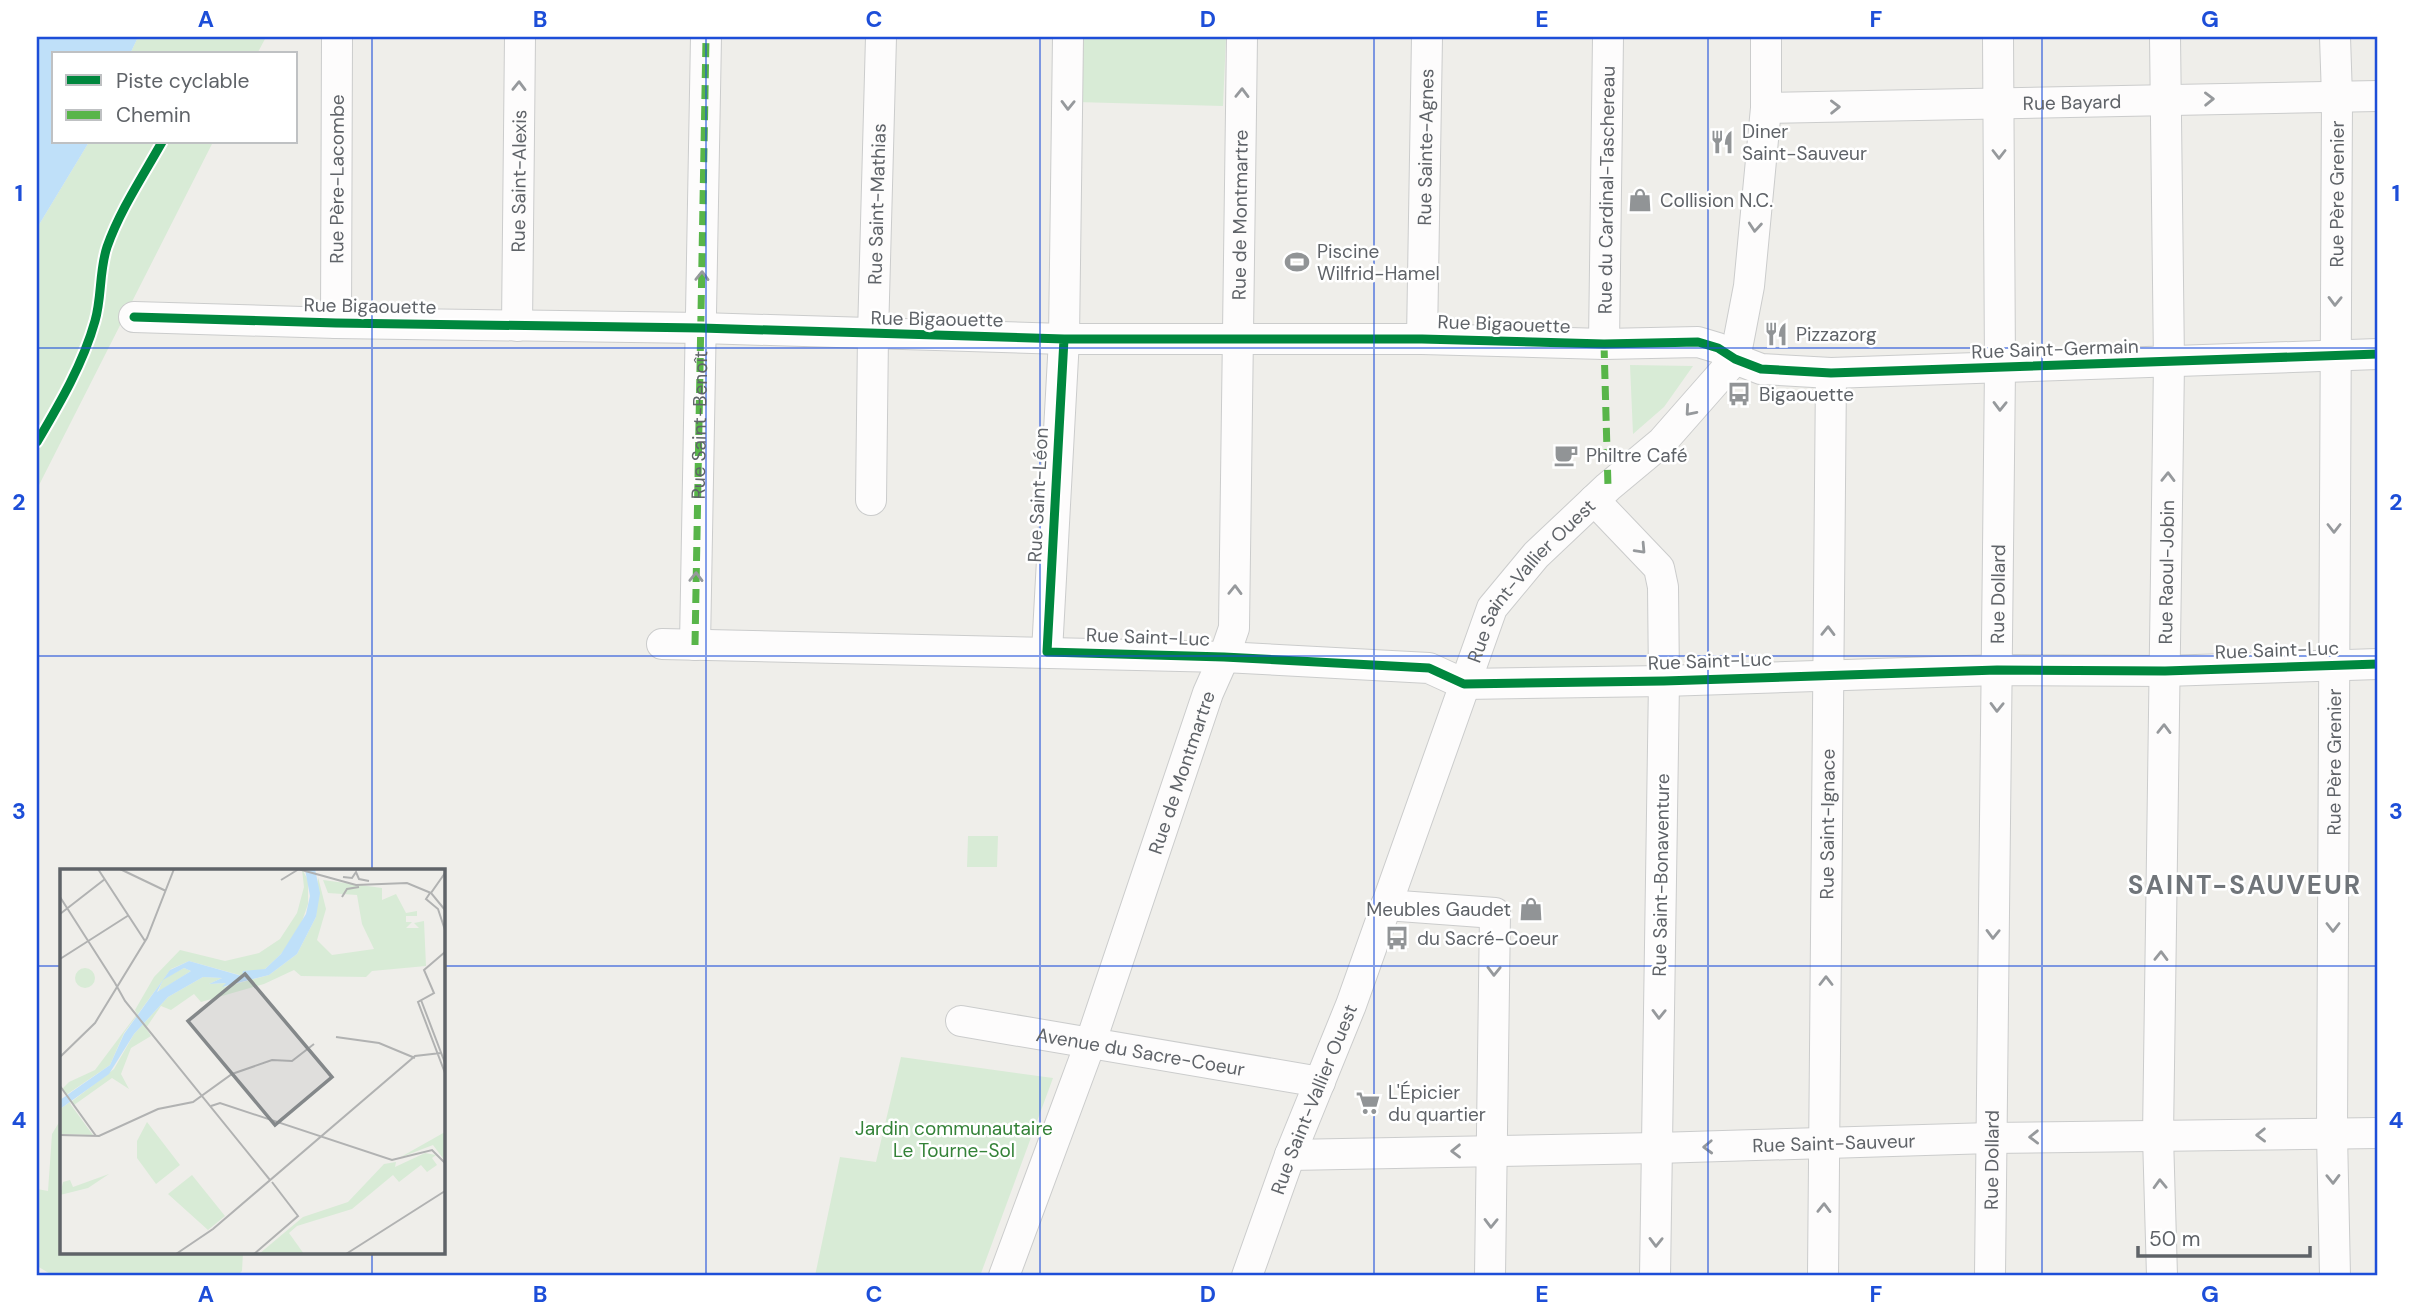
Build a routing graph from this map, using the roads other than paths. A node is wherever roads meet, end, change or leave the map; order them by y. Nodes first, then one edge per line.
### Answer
1 (337, 37) edge
2 (520, 37) edge
3 (706, 37) edge
4 (881, 37) edge
5 (1068, 37) edge
6 (1242, 37) edge
7 (1427, 37) edge
8 (1608, 37) edge
9 (1766, 37) edge
10 (1998, 37) edge
11 (2165, 37) edge
12 (2335, 37) edge
13 (2378, 96) edge
14 (2337, 97) junction
15 (2166, 100) junction
16 (1999, 104) junction
17 (1766, 108) junction
18 (134, 317) dead end
19 (336, 323) junction
20 (517, 326) junction
21 (701, 328) junction
22 (873, 335) junction
23 (1422, 339) junction
24 (1063, 340) junction
25 (1240, 341) junction
26 (1604, 344) junction
27 (2378, 354) edge
28 (2335, 356) junction
29 (1735, 359) junction
30 (2169, 363) junction
31 (2000, 368) junction
32 (1832, 373) junction
33 (872, 500) dead end
34 (1594, 500) junction
35 (662, 644) dead end
36 (695, 645) junction
37 (1046, 652) junction
38 (1224, 657) junction
39 (2378, 664) edge
40 (2333, 665) junction
41 (1997, 670) junction
42 (2165, 671) junction
43 (1827, 675) junction
44 (1664, 681) junction
45 (1464, 684) junction
46 (1386, 905) junction
47 (961, 1021) dead end
48 (1090, 1044) junction
49 (1320, 1082) junction
50 (2378, 1133) edge
51 (2332, 1134) junction
52 (2158, 1136) junction
53 (1991, 1138) junction
54 (1825, 1143) junction
55 (1657, 1148) junction
56 (1492, 1150) junction
57 (1290, 1155) junction
58 (1004, 1276) edge
59 (1247, 1276) edge
60 (1490, 1276) edge
61 (1655, 1276) edge
62 (1823, 1276) edge
63 (1990, 1276) edge
64 (2162, 1276) edge
65 (2335, 1276) edge

1 - 19 street, Rue Père-Lacombe
20 -> 2 street, Rue Saint-Alexis
21 -> 3 street, Rue Saint-Benoît
4 - 22 street, Rue Saint-Mathias
5 -> 24 street, Rue Saint-Léon
25 -> 6 street, Rue de Montmartre
7 - 23 street, Rue Sainte-Agnes
8 - 26 street, Rue du Cardinal-Taschereau
9 - 17 street
10 - 16 street, Rue Dollard
11 - 15 street, Rue Raoul-Jobin
12 - 14 street, Rue Père Grenier
13 - 14 street, Rue Bayard
15 -> 14 street, Rue Bayard
14 -> 28 street, Rue Père Grenier
15 - 16 street, Rue Bayard
15 - 30 street, Rue Raoul-Jobin
17 -> 16 street, Rue Bayard
16 -> 31 street, Rue Dollard
17 -> 29 street
18 - 19 street, Rue Bigaouette
19 - 20 street, Rue Bigaouette
20 - 21 street, Rue Bigaouette
21 - 22 street, Rue Bigaouette
36 -> 21 street, Rue Saint-Benoît
22 - 24 street, Rue Bigaouette
22 - 33 street, Rue Saint-Mathias
23 - 25 street, Rue Bigaouette
23 - 26 street, Rue Bigaouette
24 - 25 street, Rue Bigaouette
24 - 37 street, Rue Saint-Léon
38 -> 25 street, Rue de Montmartre
26 - 29 street, Rue Bigaouette
27 - 28 street, Rue Saint-Germain
28 - 30 street, Rue Saint-Germain
28 -> 40 street, Rue Père Grenier
29 - 32 street, Rue Saint-Germain
29 -> 34 street, Rue Saint-Vallier Ouest
30 - 31 street, Rue Saint-Germain
42 -> 30 street, Rue Raoul-Jobin
31 - 32 street, Rue Saint-Germain
31 -> 41 street, Rue Dollard
43 -> 32 street, Rue Saint-Ignace
34 -> 44 street, Rue Saint-Bonaventure
34 - 45 street, Rue Saint-Vallier Ouest
35 - 36 street, Rue Saint-Luc
36 - 37 street, Rue Saint-Luc
37 - 38 street, Rue Saint-Luc
38 - 45 street, Rue Saint-Luc
38 - 48 street, Rue de Montmartre
39 - 40 street, Rue Saint-Luc
40 - 42 street, Rue Saint-Luc
40 -> 51 street, Rue Père Grenier
41 - 42 street, Rue Saint-Luc
41 - 43 street, Rue Saint-Luc
41 -> 53 street, Rue Dollard
52 -> 42 street, Rue Raoul-Jobin
43 - 44 street, Rue Saint-Luc
54 -> 43 street, Rue Saint-Ignace
44 - 45 street, Rue Saint-Luc
44 -> 55 street, Rue Saint-Bonaventure
45 - 46 street, Rue Saint-Vallier Ouest
46 - 49 street, Rue Saint-Vallier Ouest
46 -> 56 street
47 - 48 street, Avenue du Sacre-Coeur
48 - 49 street, Avenue du Sacre-Coeur
48 - 58 street, Rue de Montmartre
49 - 57 street, Rue Saint-Vallier Ouest
50 - 51 street, Rue Saint-Sauveur
51 -> 52 street, Rue Saint-Sauveur
51 -> 65 street, Rue Père Grenier
52 -> 53 street, Rue Saint-Sauveur
64 -> 52 street, Rue Raoul-Jobin
53 - 54 street, Rue Saint-Sauveur
53 - 63 street, Rue Dollard
54 -> 55 street, Rue Saint-Sauveur
62 -> 54 street, Rue Saint-Ignace
55 - 56 street, Rue Saint-Sauveur
55 -> 61 street, Rue Saint-Bonaventure
56 -> 57 street, Rue Saint-Sauveur
56 -> 60 street
57 - 59 street, Rue Saint-Vallier Ouest

